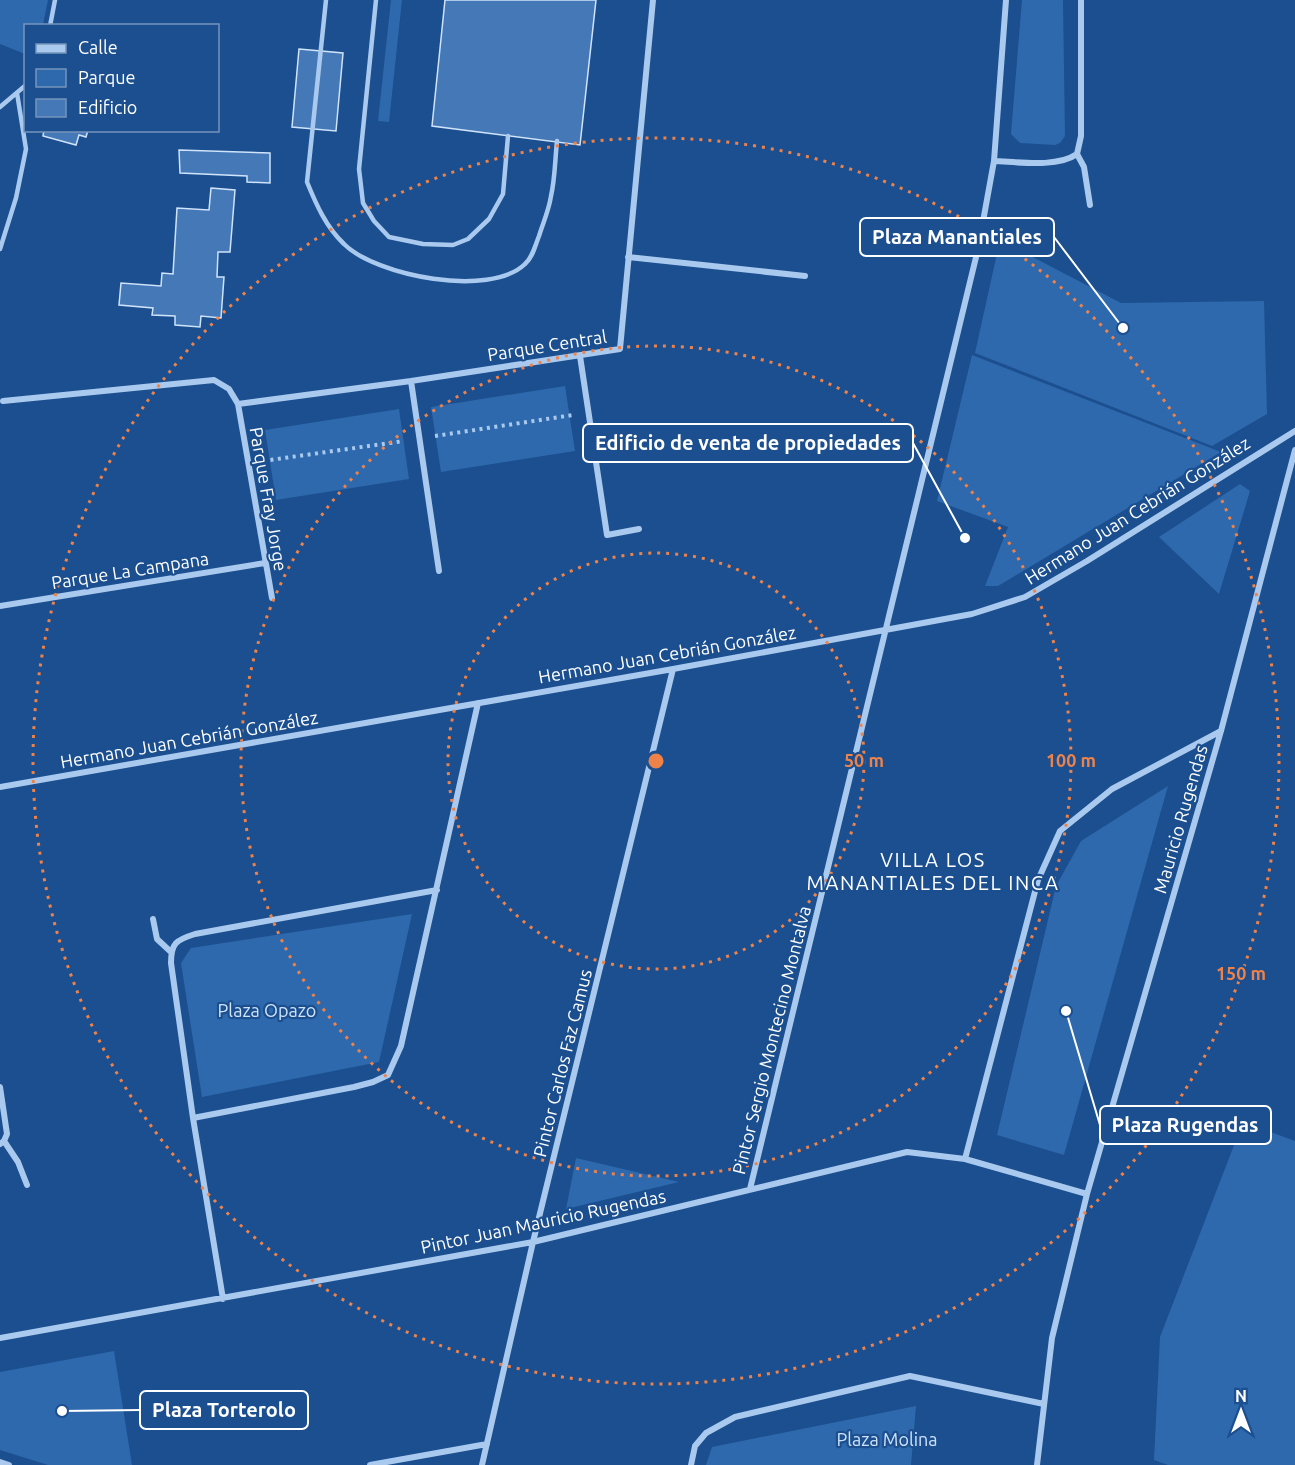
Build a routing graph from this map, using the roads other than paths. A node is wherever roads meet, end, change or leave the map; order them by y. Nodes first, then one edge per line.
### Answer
1 (55, 0) edge
2 (326, 0) edge
3 (375, 0) edge
4 (653, 0) edge
5 (1006, 0) edge
6 (1081, 0) edge
7 (51, 24) edge
8 (24, 87) edge
9 (17, 93) junction
10 (0, 107) edge
11 (508, 135) dead end
12 (557, 141) dead end
13 (1077, 154) junction
14 (994, 161) junction
15 (1090, 205) dead end
16 (0, 249) edge
17 (628, 257) junction
18 (805, 276) dead end
19 (580, 356) junction
20 (411, 381) junction
21 (3, 401) dead end
22 (238, 404) junction
23 (591, 426) junction
24 (1295, 431) edge
25 (777, 446) dead end
26 (1295, 450) edge
27 (639, 529) dead end
28 (265, 563) junction
29 (439, 571) dead end
30 (272, 598) dead end
31 (0, 606) edge
32 (885, 630) junction
33 (673, 669) junction
34 (478, 703) junction
35 (1221, 731) junction
36 (0, 787) edge
37 (437, 890) junction
38 (153, 919) dead end
39 (171, 952) junction
40 (0, 1087) edge
41 (193, 1118) junction
42 (2, 1143) edge
43 (965, 1160) junction
44 (27, 1185) dead end
45 (750, 1189) junction
46 (1087, 1194) junction
47 (533, 1242) junction
48 (223, 1299) junction
49 (0, 1338) edge
50 (1044, 1404) junction
51 (487, 1444) junction
52 (0, 1462) edge
53 (9, 1465) edge
54 (370, 1465) edge
55 (482, 1465) edge
56 (691, 1465) edge
57 (1037, 1465) edge

1 - 7 lane
2 - 12 lane
3 - 11 lane
4 - 17 street, Parque Central
5 - 14 street, Pintor Sergio Montecino Montalva
6 - 13 street
8 - 9 lane
9 - 10 lane
9 - 16 lane
13 - 14 street
13 - 15 street
14 - 32 street, Pintor Sergio Montecino Montalva
17 - 18 street
17 - 19 street, Parque Central
19 - 20 street, Parque Central
19 - 23 street
20 - 22 street, Parque Central
20 - 29 street
21 - 22 street
22 - 28 street, Parque Fray Jorge
23 - 25 street
23 - 27 street
24 - 32 street, Hermano Juan Cebrián González
26 - 35 street, Mauricio Rugendas
28 - 30 street, Parque Fray Jorge
28 - 31 street, Parque La Campana
32 - 33 street, Hermano Juan Cebrián González
32 - 45 street, Pintor Sergio Montecino Montalva
33 - 34 street, Hermano Juan Cebrián González
33 - 47 street, Pintor Carlos Faz Camus
34 - 36 street, Hermano Juan Cebrián González
34 - 37 street
35 - 43 street
35 - 46 street, Mauricio Rugendas
37 - 39 street
37 - 41 street
38 - 39 street
39 - 41 street
40 - 42 street
41 - 48 street
42 - 44 street
43 - 45 street, Pintor Juan Mauricio Rugendas
43 - 46 street, Pintor Juan Mauricio Rugendas
45 - 47 street, Pintor Juan Mauricio Rugendas
46 - 50 street, Mauricio Rugendas
47 - 48 street, Pintor Juan Mauricio Rugendas
47 - 51 street, Pintor Carlos Faz Camus
48 - 49 street, Pintor Juan Mauricio Rugendas
50 - 56 street
50 - 57 street, Mauricio Rugendas
51 - 54 street
51 - 55 street, Pintor Carlos Faz Camus
52 - 53 street

